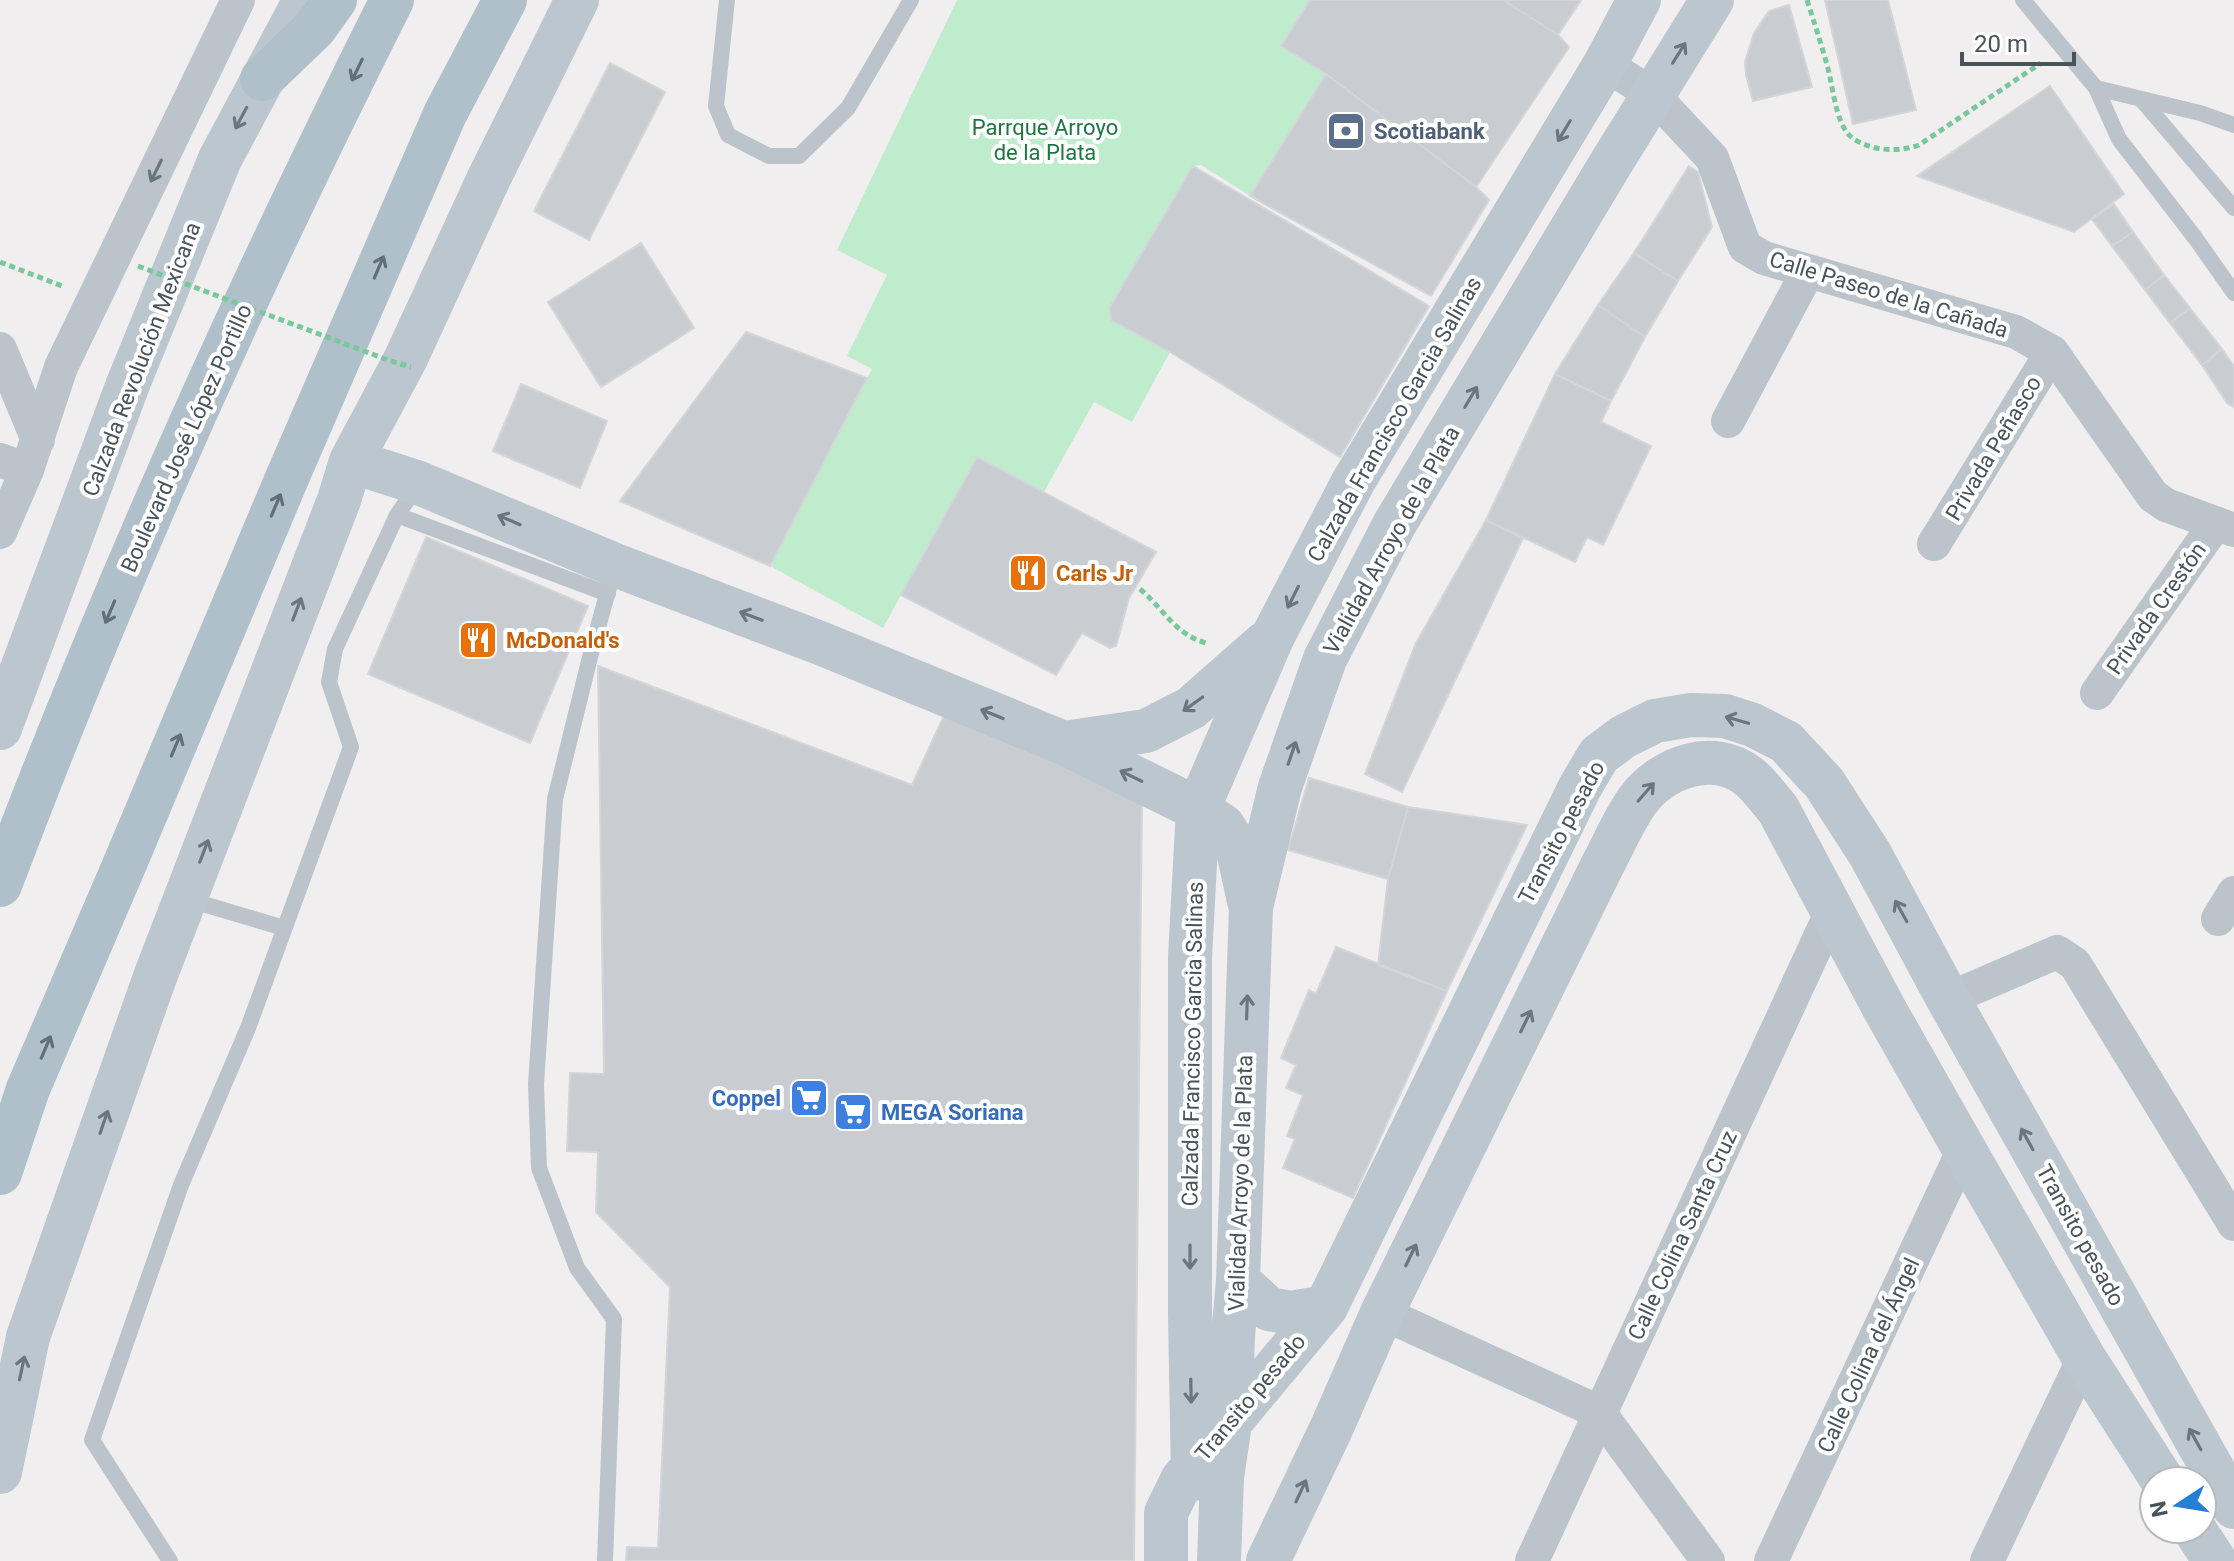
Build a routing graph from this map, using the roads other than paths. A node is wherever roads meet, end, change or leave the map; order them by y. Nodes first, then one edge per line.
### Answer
1 (238, 0) edge
2 (305, 0) edge
3 (335, 0) edge
4 (392, 0) edge
5 (505, 0) edge
6 (532, 0) edge
7 (577, 0) edge
8 (727, 0) edge
9 (911, 0) edge
10 (1639, 0) edge
11 (1712, 0) edge
12 (2023, 0) edge
13 (1605, 64) junction
14 (262, 79) junction
15 (2096, 88) junction
16 (1653, 95) junction
17 (2141, 99) junction
18 (445, 114) junction
19 (2234, 125) edge
20 (2234, 208) edge
21 (1808, 271) junction
22 (2234, 293) edge
23 (0, 349) edge
24 (2052, 352) junction
25 (1728, 421) dead end
26 (22, 457) edge
27 (351, 461) junction
28 (408, 499) junction
29 (2225, 526) edge
30 (0, 532) edge
31 (1934, 544) dead end
32 (612, 580) junction
33 (1273, 636) junction
34 (2097, 693) dead end
35 (3, 712) edge
36 (1064, 743) junction
37 (1198, 809) junction
38 (0, 885) edge
39 (185, 899) junction
40 (1251, 907) junction
41 (1833, 909) junction
42 (284, 928) junction
43 (1948, 999) junction
44 (1964, 1149) junction
45 (0, 1173) edge
46 (2234, 1224) edge
47 (1238, 1281) junction
48 (1326, 1307) junction
49 (1190, 1313) joint
50 (1382, 1313) junction
51 (2084, 1358) junction
52 (1599, 1412) junction
53 (1230, 1425) junction
54 (2153, 1465) edge
55 (0, 1472) edge
56 (1194, 1485) junction
57 (2230, 1486) edge
58 (2204, 1550) edge
59 (170, 1561) edge
60 (605, 1561) edge
61 (1166, 1561) edge
62 (1195, 1561) edge
63 (1219, 1561) edge
64 (1243, 1561) edge
65 (1268, 1561) edge
66 (1532, 1561) edge
67 (1708, 1561) edge
68 (1771, 1561) edge
69 (1987, 1561) edge

1 -> 26 street
2 - 14 main road, Calzada Revolución Mexicana
3 - 14 main road
4 -> 38 main road, Boulevard José López Portillo
5 - 18 main road
6 - 18 main road
7 - 27 main road
8 - 9 lane
10 - 13 main road, Calzada Francisco Garcia Salinas
16 -> 11 main road, Vialidad Arroyo de la Plata
12 - 15 lane
13 - 16 street, Calle Paseo de la Cañada
13 -> 33 main road, Calzada Francisco Garcia Salinas
14 -> 35 main road, Calzada Revolución Mexicana
15 - 17 lane
15 - 22 lane
16 - 21 street, Calle Paseo de la Cañada
40 -> 16 main road, Vialidad Arroyo de la Plata
17 - 19 lane
17 - 20 lane
45 -> 18 main road
21 - 24 street, Calle Paseo de la Cañada
21 - 25 street
23 - 26 street
24 - 29 street, Calle Paseo de la Cañada
24 - 31 street, Privada Peñasco
26 - 30 street
27 - 28 main road
39 -> 27 main road
28 - 32 main road
28 - 42 lane
29 - 34 street, Privada Crestón
36 -> 32 main road
32 - 60 lane
33 -> 36 main road
33 - 37 main road, Calzada Francisco Garcia Salinas
37 -> 36 main road
37 - 40 main road
37 -> 49 main road, Calzada Francisco Garcia Salinas
39 - 42 lane
55 -> 39 main road
47 -> 40 main road, Vialidad Arroyo de la Plata
41 - 44 main road
50 -> 41 main road
41 - 52 street, Calle Colina Santa Cruz
42 - 59 lane
43 - 46 street
43 -> 48 main road, Transito pesado
57 -> 43 main road, Transito pesado
44 - 51 main road
44 - 68 street, Calle Colina del Ángel
47 - 48 main road
47 - 53 main road, Vialidad Arroyo de la Plata
48 - 53 main road, Transito pesado
49 -> 56 main road, Vialidad Arroyo de la Plata
50 - 52 street
65 -> 50 main road
51 - 54 main road
51 - 69 street
52 - 66 street, Calle Colina Santa Cruz
52 - 67 street
53 - 56 main road, Transito pesado
53 - 64 main road, Vialidad Arroyo de la Plata
56 - 61 main road
56 - 62 main road, Vialidad Arroyo de la Plata
56 - 63 main road
57 - 58 street

